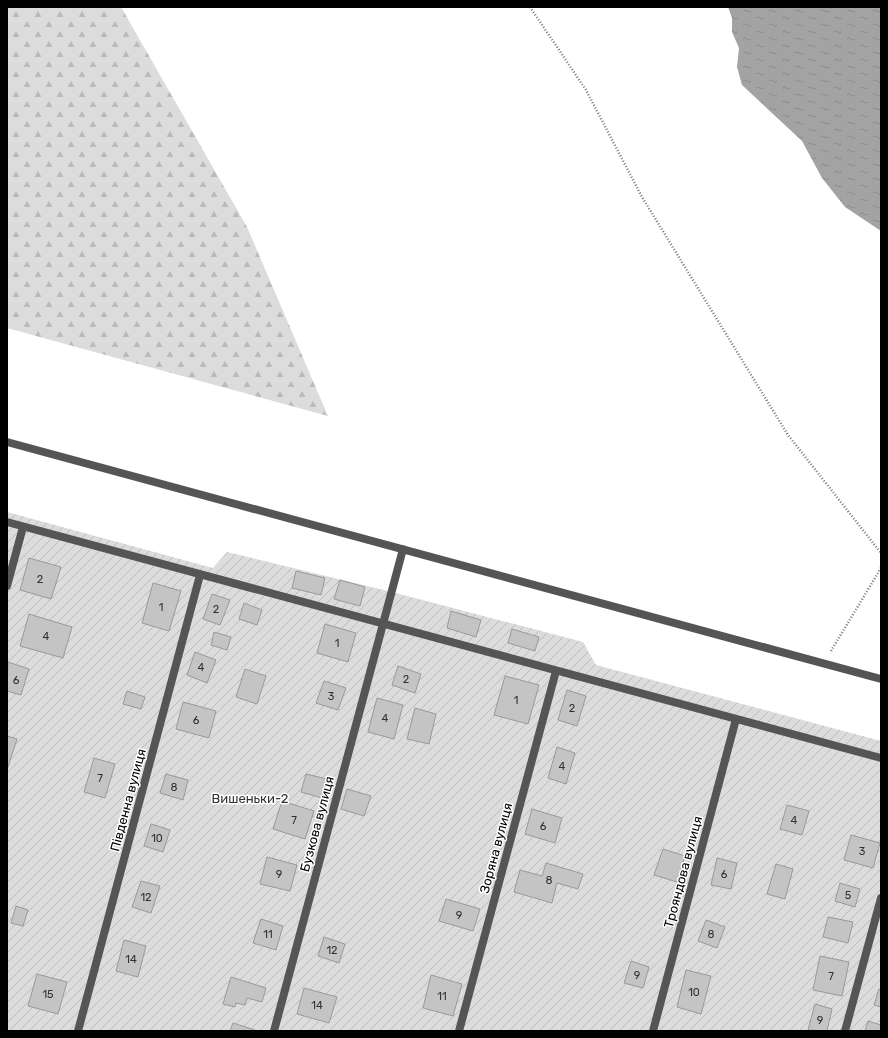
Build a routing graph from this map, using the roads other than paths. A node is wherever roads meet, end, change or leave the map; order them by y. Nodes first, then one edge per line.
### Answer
1 (7, 442) edge
2 (7, 522) edge
3 (23, 527) junction
4 (403, 549) junction
5 (200, 575) junction
6 (7, 586) edge
7 (383, 624) junction
8 (556, 671) junction
9 (881, 679) edge
10 (736, 719) junction
11 (881, 758) edge
12 (881, 898) edge
13 (78, 1031) edge
14 (274, 1031) edge
15 (459, 1031) edge
16 (653, 1031) edge
17 (845, 1031) edge

1 - 4 street
2 - 3 street
3 - 5 street
3 - 6 street
4 - 7 street, Бузкова вулиця
4 - 9 street
5 - 7 street
5 - 13 street, Південна вулиця
7 - 8 street
7 - 14 street, Бузкова вулиця
8 - 10 street
8 - 15 street, Зоряна вулиця
10 - 11 street
10 - 16 street, Трояндова вулиця
12 - 17 street

